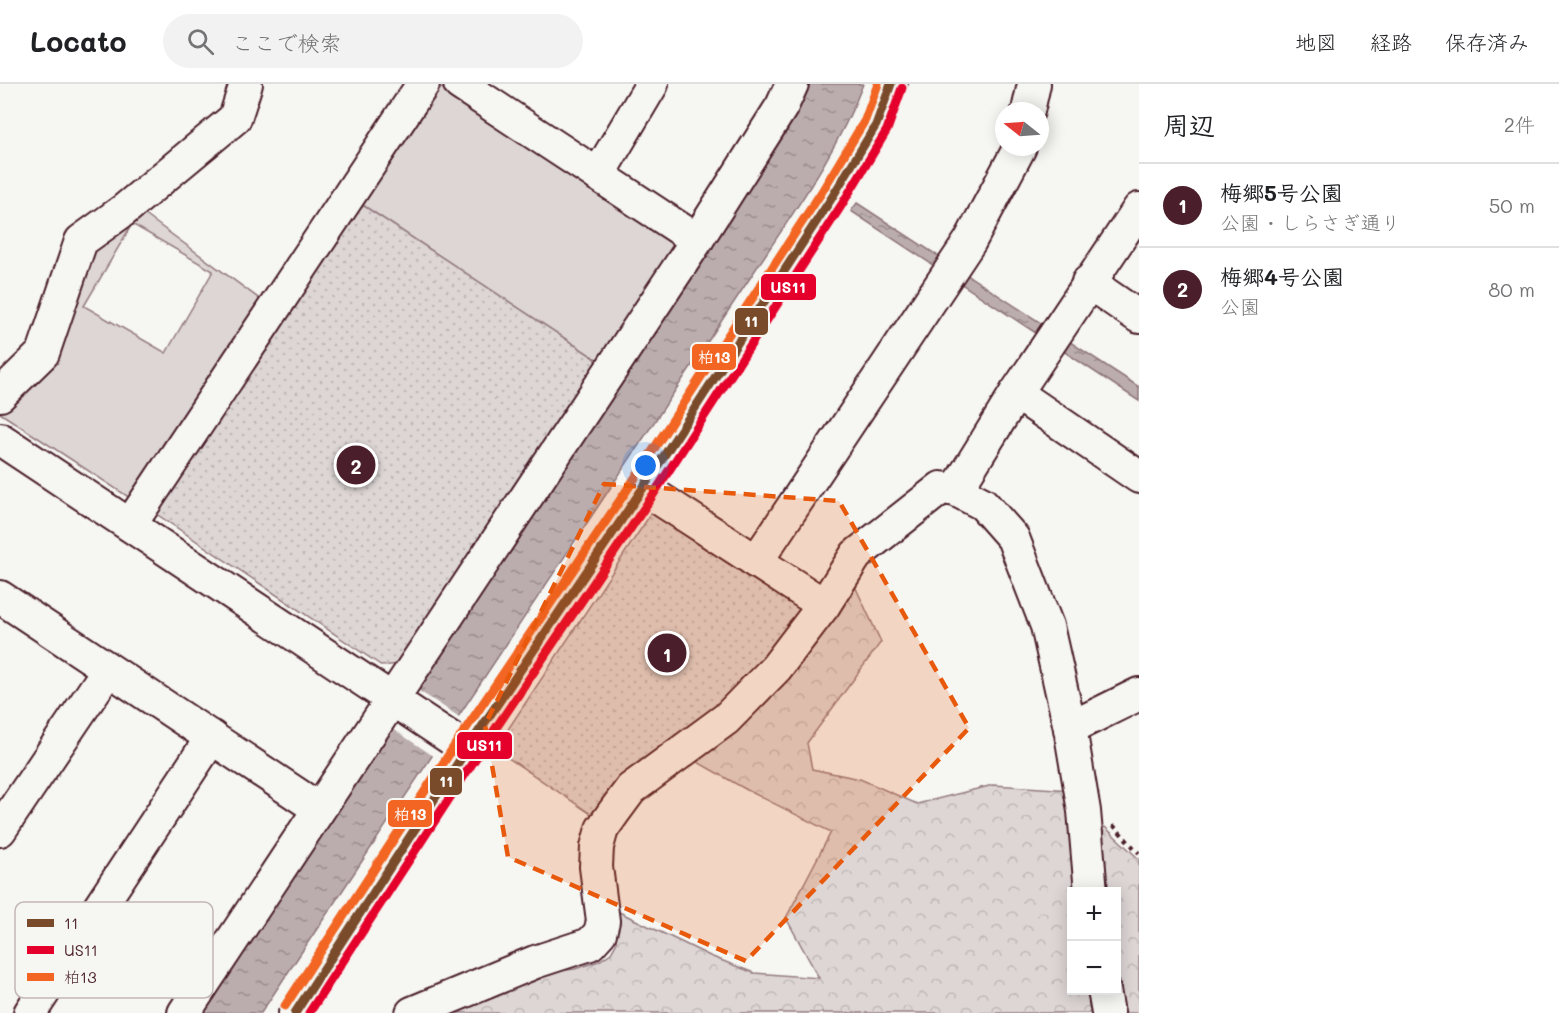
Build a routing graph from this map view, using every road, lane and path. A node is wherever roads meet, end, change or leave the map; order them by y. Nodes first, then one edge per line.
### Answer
1 (423, 84) edge
2 (652, 84) edge
3 (792, 84) edge
4 (891, 84) edge
5 (1034, 84) edge
6 (239, 87) edge
7 (481, 89) edge
8 (1030, 102) edge
9 (1015, 156) edge
10 (598, 175) junction
11 (1139, 209) edge
12 (697, 240) junction
13 (1088, 282) junction
14 (1139, 317) edge
15 (1016, 393) junction
16 (0, 395) edge
17 (0, 439) edge
18 (1139, 477) edge
19 (643, 488) junction
20 (956, 490) junction
21 (130, 525) junction
22 (756, 562) junction
23 (2, 603) edge
24 (824, 605) junction
25 (108, 670) junction
26 (1139, 694) edge
27 (398, 703) junction
28 (1070, 728) junction
29 (212, 738) junction
30 (458, 743) junction
31 (319, 809) junction
32 (0, 830) edge
33 (1091, 887) edge
34 (103, 902) edge
35 (213, 969) edge
36 (1105, 995) edge
37 (40, 998) edge
38 (194, 998) edge
39 (30, 1013) edge
40 (184, 1013) edge
41 (295, 1013) edge
42 (412, 1013) edge
43 (1108, 1013) edge

1 - 21 street
2 - 10 street
3 - 12 street
4 - 19 street
5 - 8 street
6 - 16 street
7 - 10 street
9 - 22 street
10 - 12 street
11 - 13 street
12 - 27 street
13 - 14 street
13 - 15 street
15 - 18 street
15 - 20 street
17 - 21 street
19 - 22 street
19 - 30 street
20 - 24 street
20 - 28 street
21 - 27 street
22 - 24 street
23 - 25 street
24 - 42 street
25 - 29 street
25 - 32 street
26 - 28 street
27 - 30 street
27 - 31 street
28 - 33 street
29 - 31 street
29 - 34 street
30 - 41 street
31 - 35 street
36 - 43 street
37 - 39 street
38 - 40 street

